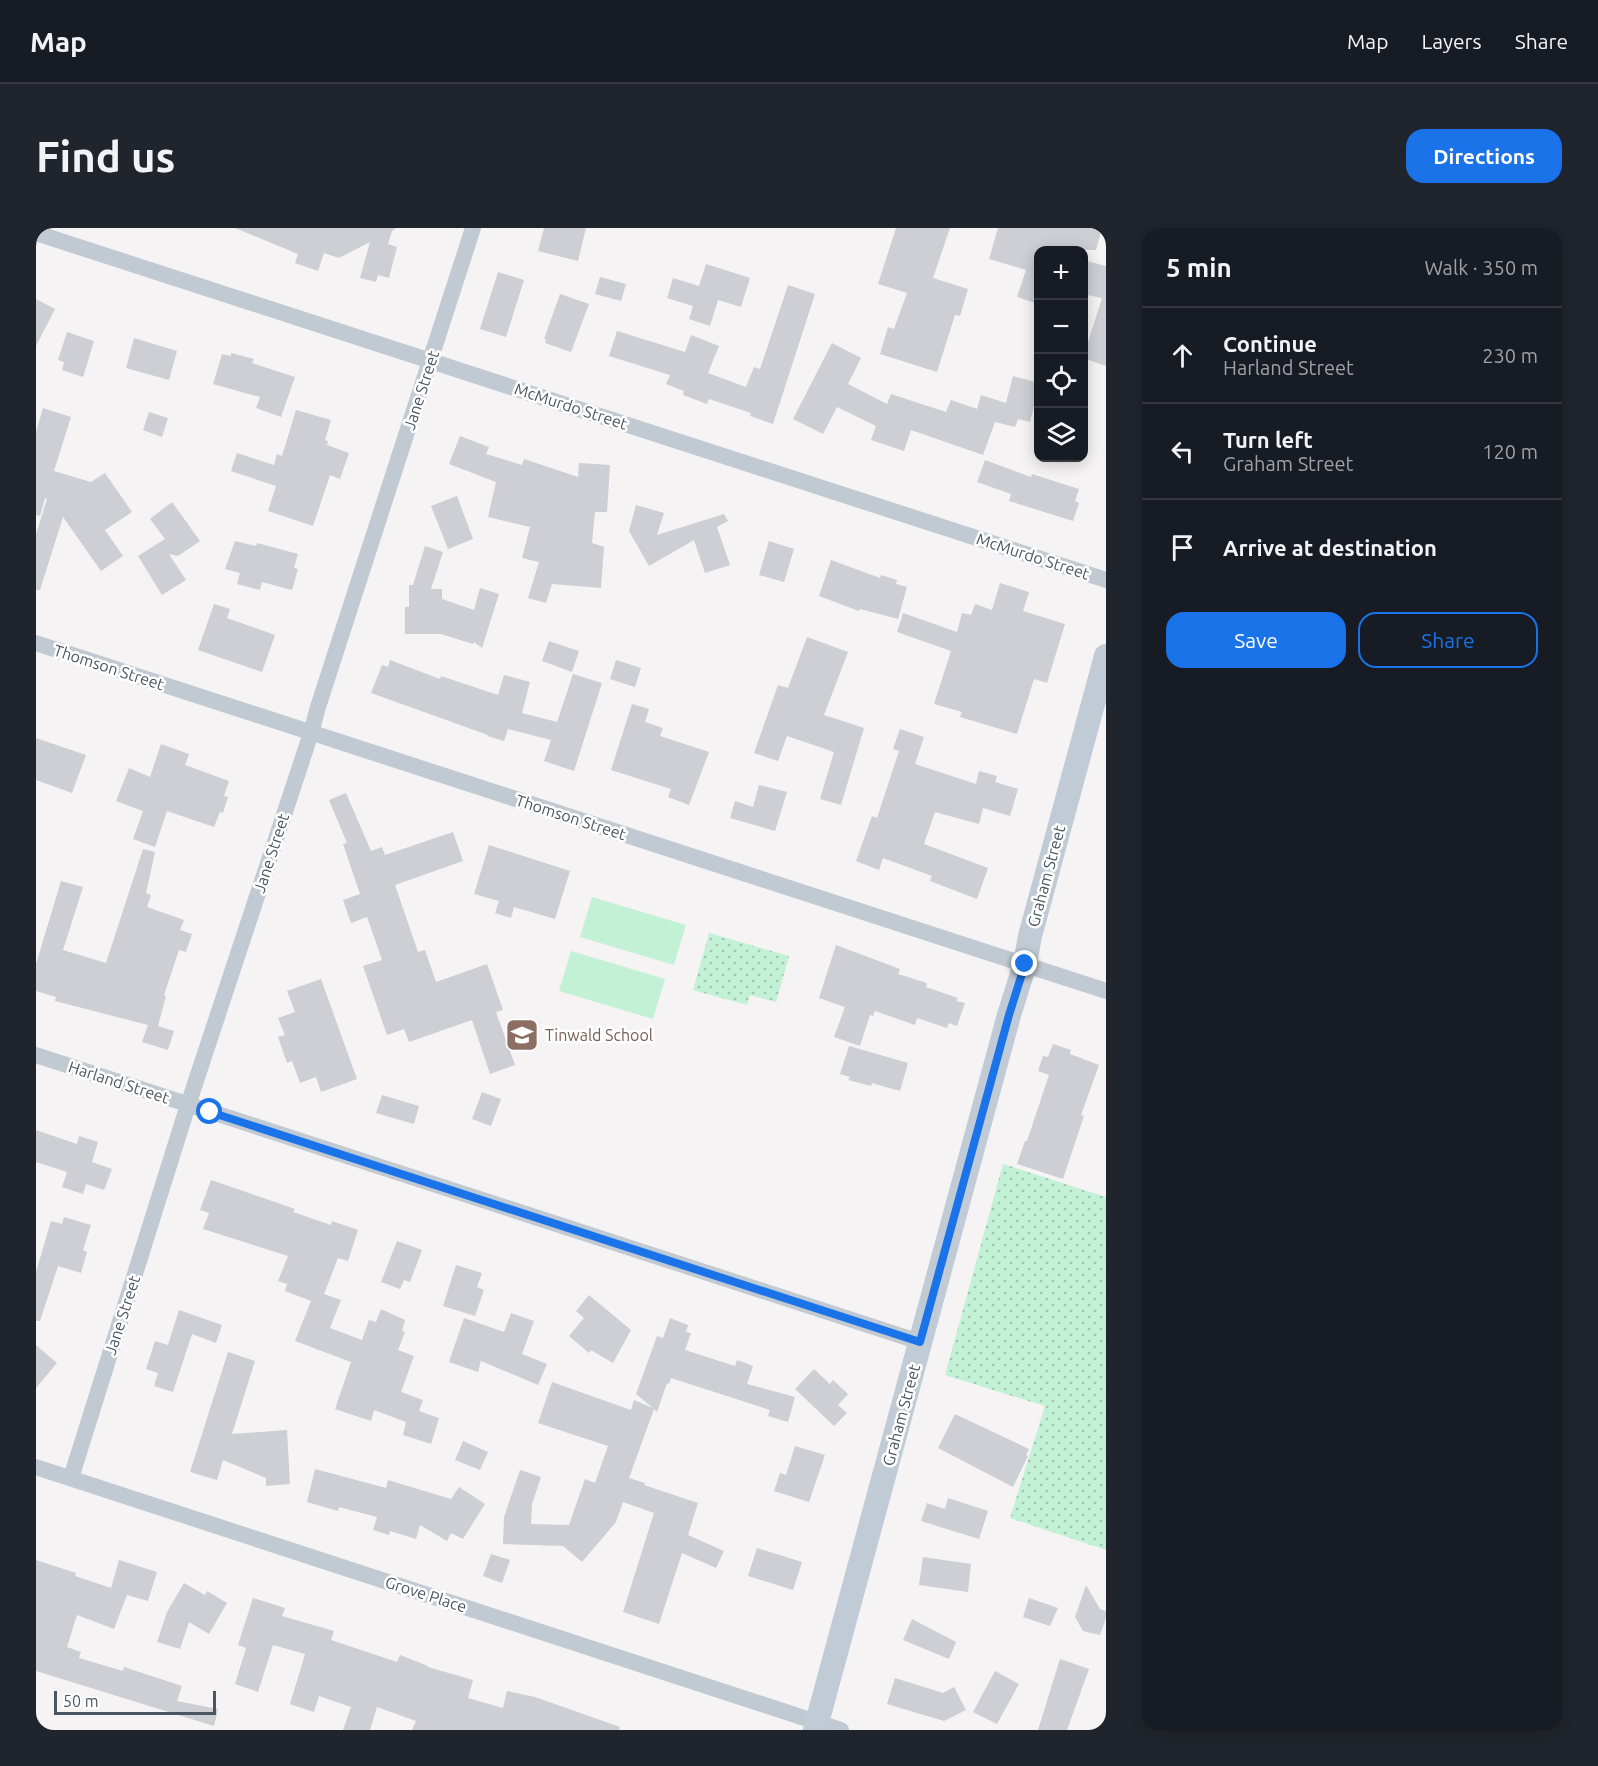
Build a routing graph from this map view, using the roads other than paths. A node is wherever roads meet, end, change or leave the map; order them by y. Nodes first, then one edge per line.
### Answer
1 (473, 228) edge
2 (36, 233) edge
3 (430, 360) junction
4 (1106, 580) edge
5 (36, 643) edge
6 (1106, 656) edge
7 (311, 733) junction
8 (1025, 964) junction
9 (1106, 991) edge
10 (36, 1055) edge
11 (188, 1105) junction
12 (920, 1342) junction
13 (36, 1467) edge
14 (71, 1478) junction
15 (816, 1726) edge
16 (841, 1730) edge

1 - 3 street, Jane Street
2 - 3 street, McMurdo Street
3 - 4 street, McMurdo Street
3 - 7 street, Jane Street
5 - 7 street, Thomson Street
6 - 8 street, Graham Street
7 - 8 street, Thomson Street
7 - 11 street, Jane Street
8 - 9 street, Thomson Street
8 - 12 street, Graham Street
10 - 11 street, Harland Street
11 - 12 street, Harland Street
11 - 14 street, Jane Street
12 - 15 street, Graham Street
13 - 14 street, Grove Place
14 - 15 street, Grove Place
15 - 16 street, Grove Place

